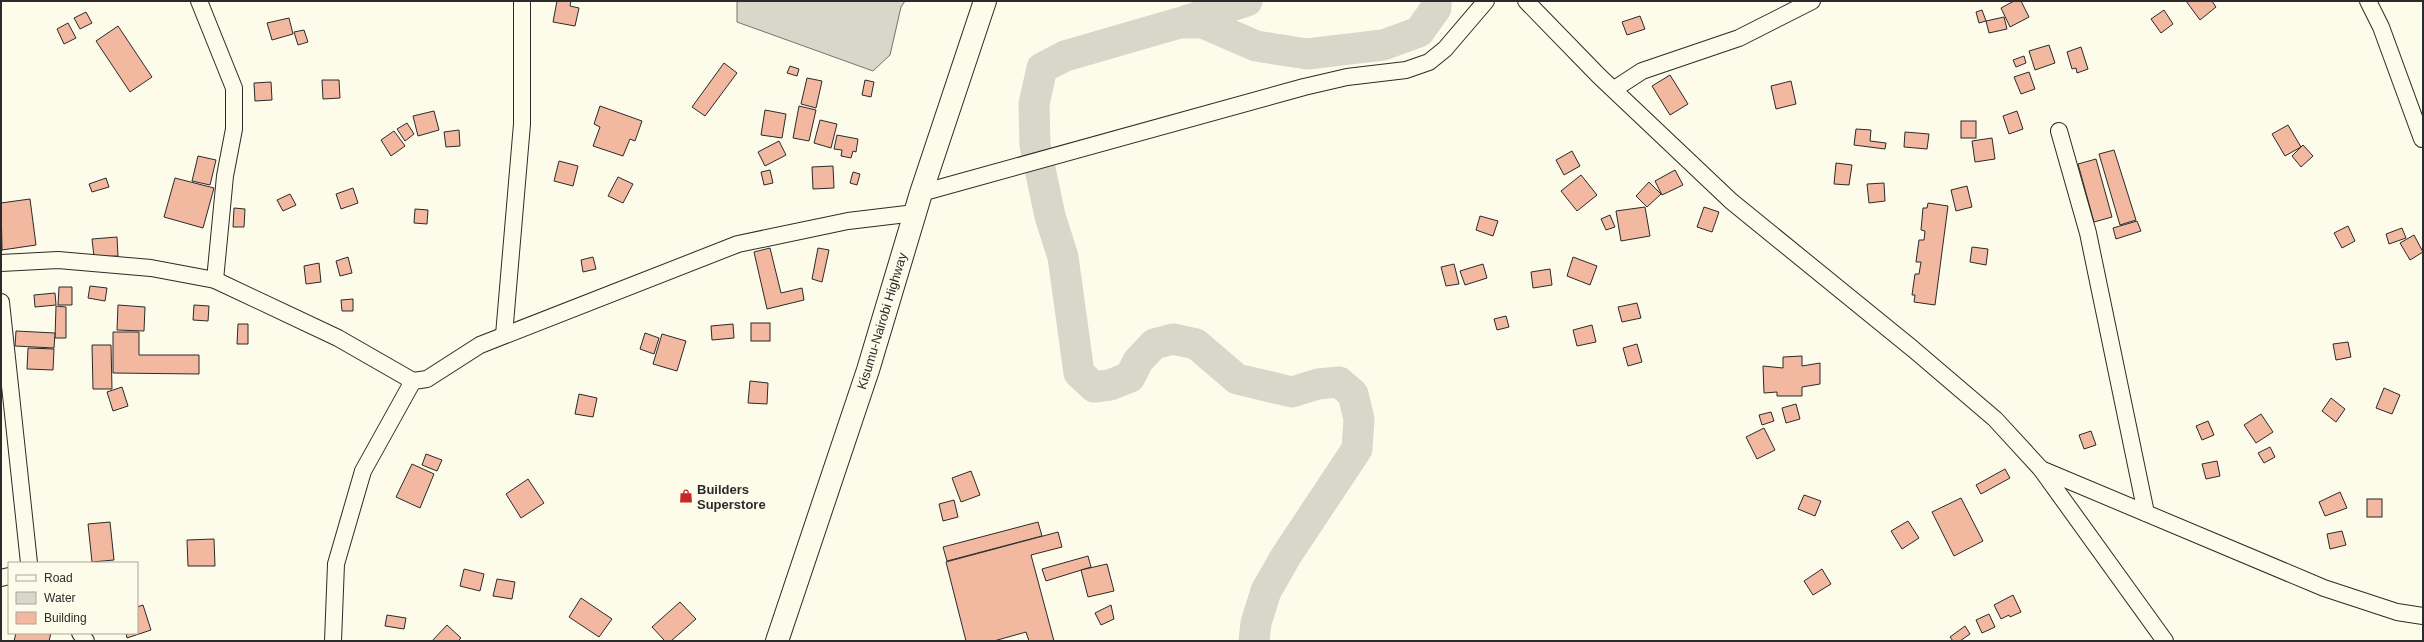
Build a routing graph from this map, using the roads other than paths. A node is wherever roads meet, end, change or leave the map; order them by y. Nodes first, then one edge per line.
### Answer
1 (199, 1) edge
2 (522, 1) edge
3 (985, 1) edge
4 (1486, 1) edge
5 (1526, 1) edge
6 (1812, 1) edge
7 (2368, 1) edge
8 (1619, 86) dead end
9 (2059, 131) dead end
10 (2422, 139) dead end
11 (918, 203) junction
12 (1, 263) edge
13 (215, 280) junction
14 (1, 302) edge
15 (504, 335) junction
16 (413, 381) junction
17 (2041, 469) junction
18 (2146, 513) junction
19 (29, 562) edge
20 (2423, 616) edge
21 (333, 641) edge
22 (777, 641) edge
23 (2165, 641) edge

1 - 13 street
2 - 15 street
3 - 11 highway, Kisumu-Nairobi Highway
4 - 11 street
5 - 17 street
6 - 8 street
7 - 10 street
9 - 18 street
11 - 15 street
11 - 22 highway, Kisumu-Nairobi Highway
12 - 13 street
13 - 16 street
14 - 19 street
15 - 16 street
16 - 21 street
17 - 18 street
17 - 23 street
18 - 20 street

